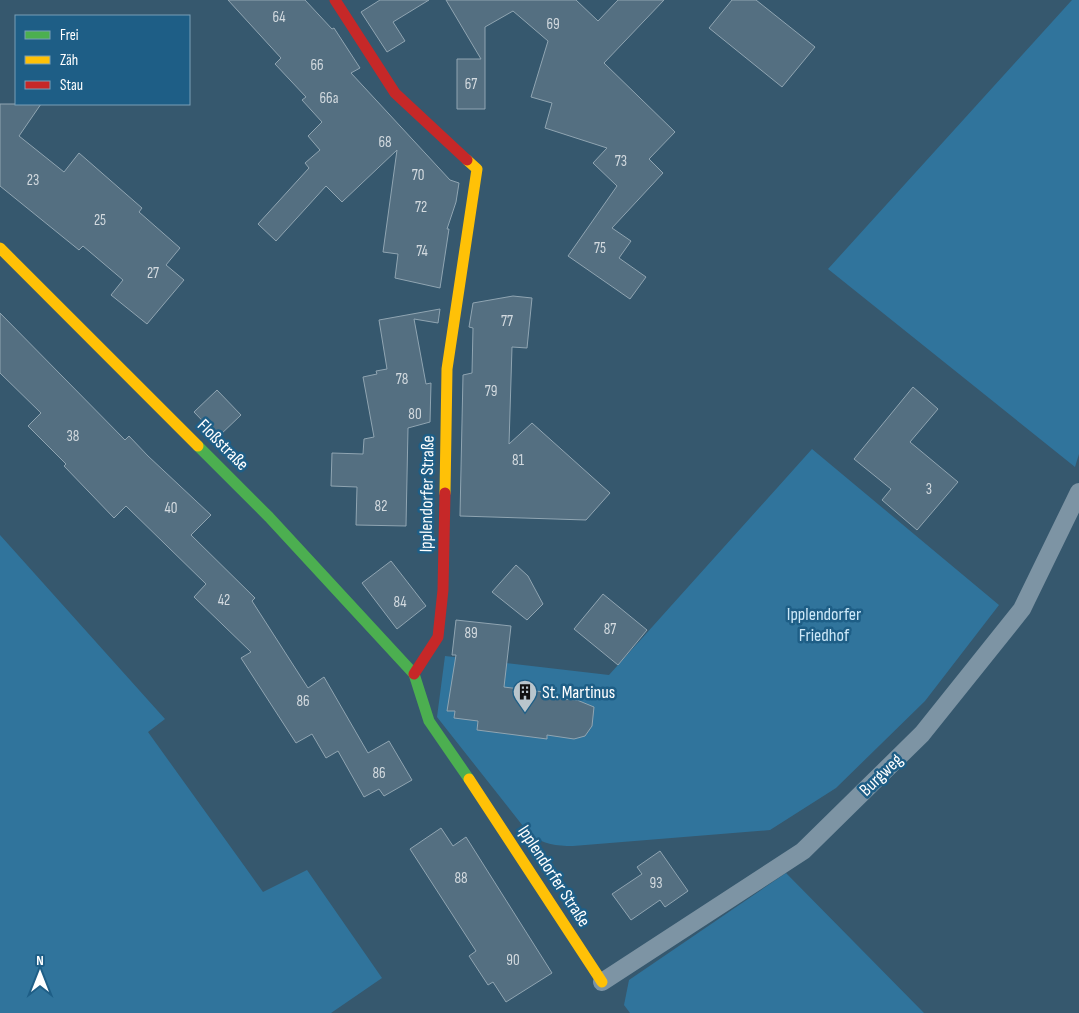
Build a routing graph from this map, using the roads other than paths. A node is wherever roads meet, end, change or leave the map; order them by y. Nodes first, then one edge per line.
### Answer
1 (335, 0) edge
2 (0, 248) edge
3 (1079, 492) edge
4 (414, 674) junction
5 (602, 982) joint

1 - 4 street, Ipplendorfer Straße
2 - 4 street, Floßstraße
3 - 5 lane, Burgweg
4 - 5 street, Ipplendorfer Straße

